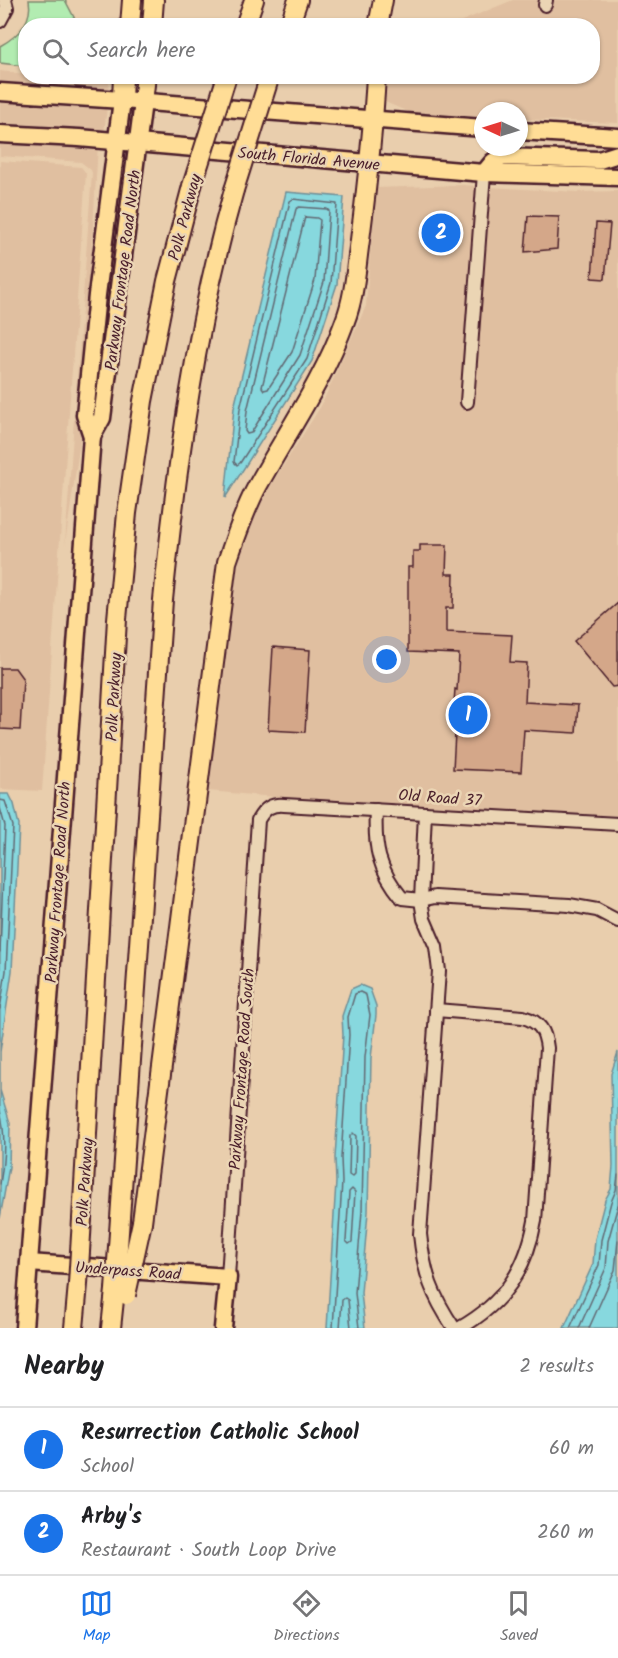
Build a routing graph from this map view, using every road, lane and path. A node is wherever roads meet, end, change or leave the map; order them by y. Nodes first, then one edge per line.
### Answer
1 (5, 0) edge
2 (132, 0) edge
3 (154, 0) edge
4 (254, 0) edge
5 (298, 0) edge
6 (383, 0) edge
7 (131, 18) edge
8 (153, 18) edge
9 (248, 18) edge
10 (291, 18) edge
11 (380, 18) edge
12 (0, 21) edge
13 (123, 84) edge
14 (145, 84) edge
15 (224, 84) edge
16 (267, 84) edge
17 (376, 84) edge
18 (0, 92) edge
19 (122, 100) junction
20 (143, 102) junction
21 (374, 120) junction
22 (474, 127) edge
23 (528, 131) edge
24 (0, 134) edge
25 (618, 136) edge
26 (115, 141) junction
27 (138, 143) junction
28 (618, 154) edge
29 (369, 164) junction
30 (484, 173) junction
31 (618, 177) edge
32 (467, 402) dead end
33 (92, 436) junction
34 (376, 810) junction
35 (263, 812) joint
36 (425, 813) junction
37 (618, 824) edge
38 (421, 900) junction
39 (618, 921) edge
40 (436, 1010) junction
41 (29, 1263) junction
42 (228, 1276) junction
43 (121, 1292) junction
44 (24, 1328) edge
45 (74, 1328) edge
46 (111, 1328) edge
47 (122, 1328) edge
48 (223, 1328) edge
49 (454, 1328) edge
50 (460, 1328) edge

1 - 12 street
2 - 7 highway
3 - 8 highway
4 - 9 highway
5 - 10 highway
6 - 11 highway
13 - 19 highway
14 - 20 highway
15 - 45 highway, Polk Parkway, bridge
16 - 43 highway, bridge
17 - 21 highway
18 - 19 main road
19 - 20 main road
19 - 26 main road, Parkway Frontage Road North
20 - 21 main road
20 - 27 main road, Parkway Frontage Road North
21 - 22 main road
21 - 29 highway
23 - 25 main road
24 - 26 main road, South Florida Avenue
26 - 27 main road, South Florida Avenue
26 - 33 main road, Parkway Frontage Road North
27 - 29 main road, South Florida Avenue
27 - 33 main road, Parkway Frontage Road North
28 - 30 main road
29 - 30 main road, South Florida Avenue
29 - 43 highway, bridge
30 - 31 main road, South Florida Avenue
30 - 32 street
33 - 41 main road, Parkway Frontage Road North
34 - 35 street, Old Road 37
34 - 36 street, Old Road 37
34 - 38 street
35 - 42 street, Parkway Frontage Road South
36 - 37 street, Old Road 37
36 - 38 street
38 - 39 street
38 - 40 street
40 - 49 street
40 - 50 street
41 - 42 main road, Underpass Road
41 - 44 main road, Parkway Frontage Road North
42 - 48 main road, Parkway Frontage Road South
43 - 46 highway
43 - 47 highway

